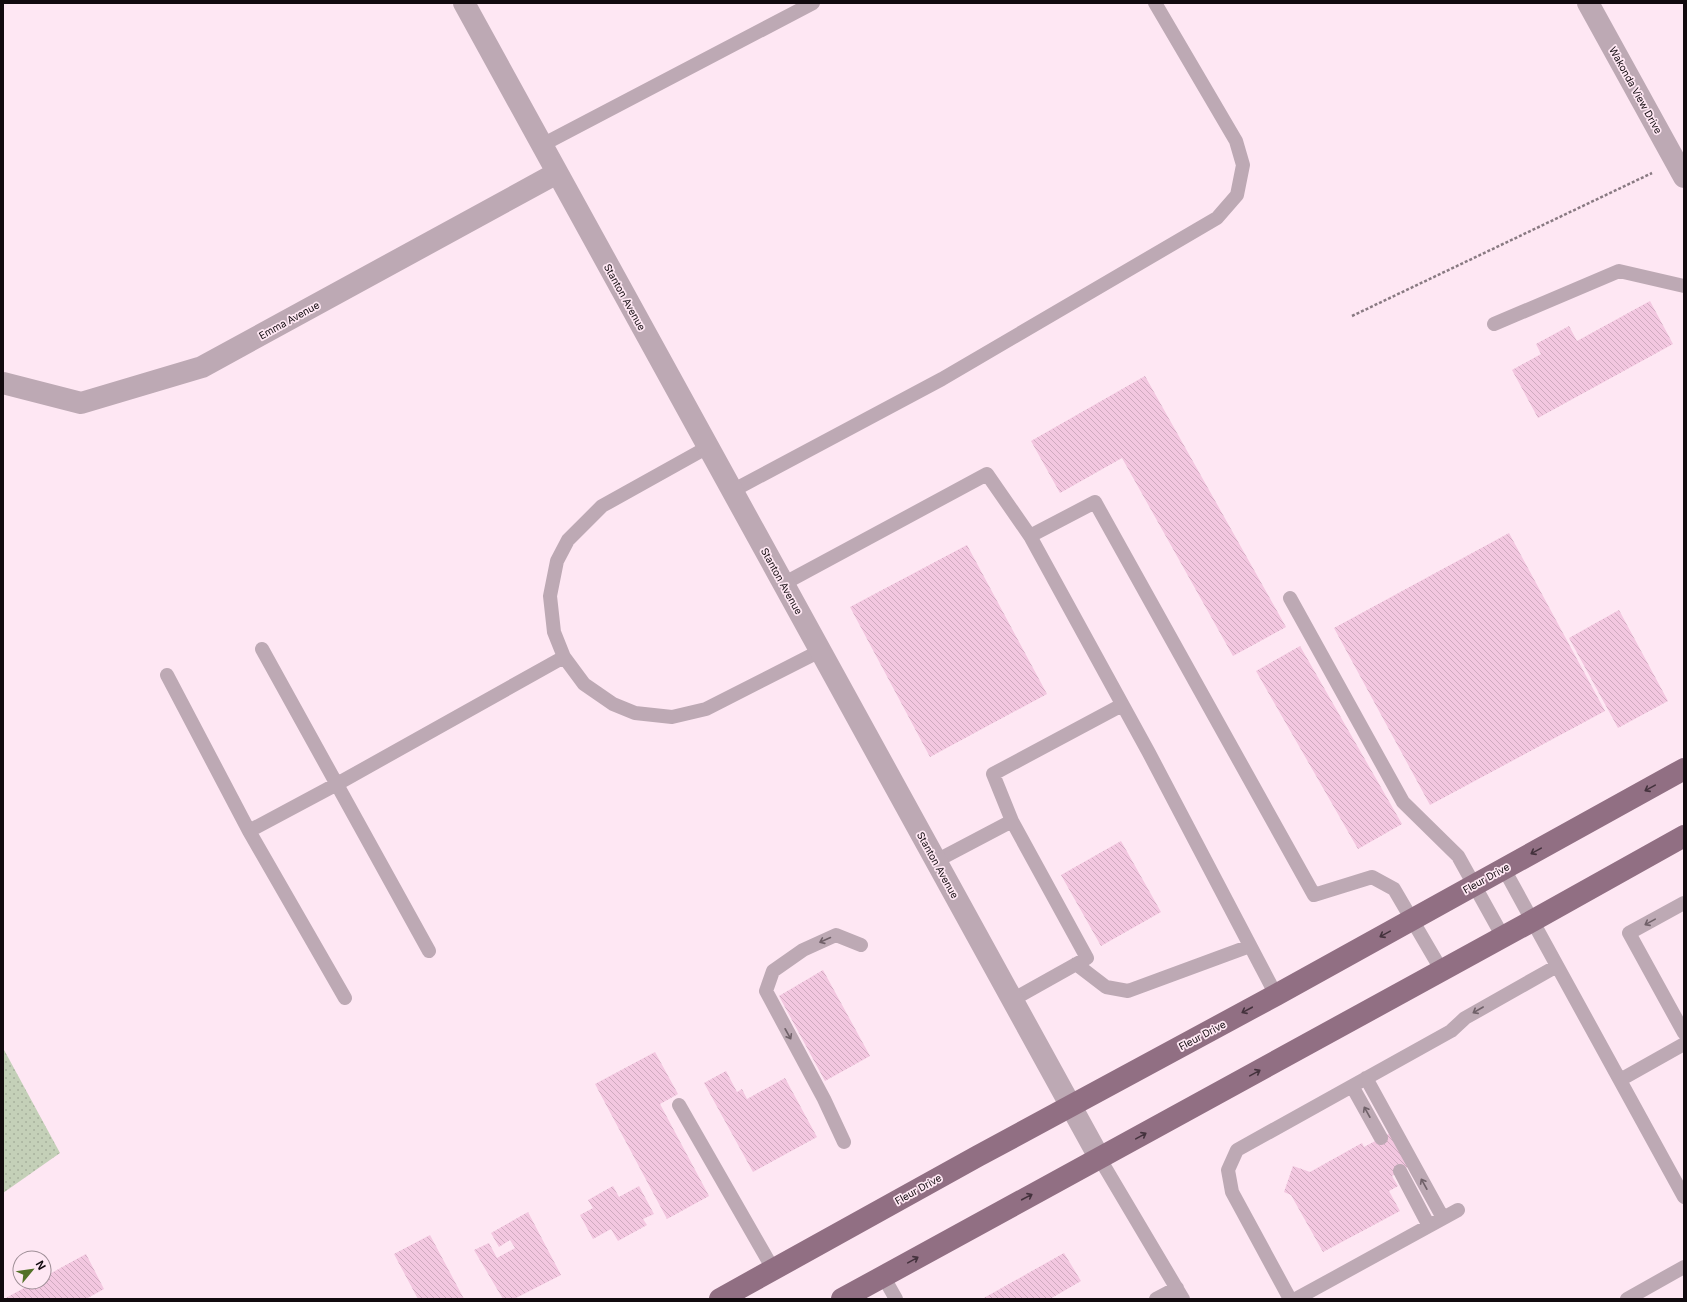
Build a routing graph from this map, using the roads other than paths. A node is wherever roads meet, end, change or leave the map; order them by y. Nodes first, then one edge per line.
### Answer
1 (464, 3) edge
2 (813, 3) edge
3 (1155, 3) edge
4 (1588, 3) edge
5 (542, 145) junction
6 (1680, 169) edge
7 (557, 174) junction
8 (1684, 286) edge
9 (1494, 324) dead end
10 (3, 383) edge
11 (708, 447) junction
12 (732, 491) junction
13 (1030, 536) junction
14 (783, 584) junction
15 (1290, 598) dead end
16 (262, 649) dead end
17 (820, 651) junction
18 (564, 657) junction
19 (167, 675) dead end
20 (1122, 705) junction
21 (1684, 769) edge
22 (337, 784) junction
23 (1012, 821) junction
24 (249, 831) junction
25 (1684, 836) edge
26 (936, 861) junction
27 (1504, 869) junction
28 (1474, 885) junction
29 (1684, 903) edge
30 (1412, 919) junction
31 (1532, 921) junction
32 (1503, 937) junction
33 (861, 945) dead end
34 (1250, 946) junction
35 (429, 951) dead end
36 (1076, 964) junction
37 (1557, 966) junction
38 (1442, 971) junction
39 (1276, 995) junction
40 (345, 998) dead end
41 (1012, 1000) junction
42 (1684, 1034) edge
43 (1684, 1044) edge
44 (1366, 1078) junction
45 (1620, 1080) junction
46 (1352, 1086) junction
47 (679, 1105) dead end
48 (1071, 1105) junction
49 (1381, 1138) dead end
50 (844, 1142) dead end
51 (1100, 1159) junction
52 (1400, 1171) dead end
53 (1684, 1197) edge
54 (1458, 1210) dead end
55 (1443, 1218) junction
56 (1429, 1226) junction
57 (773, 1269) junction
58 (1683, 1271) edge
59 (883, 1276) junction
60 (1180, 1294) edge
61 (720, 1299) edge
62 (842, 1299) edge
63 (896, 1299) edge
64 (1156, 1299) edge
65 (1290, 1299) edge
66 (1296, 1299) edge
67 (1627, 1299) edge

1 - 5 street, Stanton Avenue
2 - 5 lane
3 - 12 lane
4 - 6 street, Wakonda View Drive
5 - 7 street, Stanton Avenue
7 - 10 street, Emma Avenue
7 - 11 street, Stanton Avenue
8 - 9 lane
11 - 12 street, Stanton Avenue
11 - 18 lane
12 - 14 street, Stanton Avenue
13 - 14 lane
13 - 20 lane
13 - 30 lane
14 - 17 street, Stanton Avenue
15 - 28 lane
16 - 22 lane
17 - 18 lane
17 - 26 street, Stanton Avenue
18 - 22 lane
19 - 24 lane
20 - 23 lane
20 - 34 lane
21 -> 27 main road, Fleur Drive
22 - 24 lane
22 - 35 lane
23 - 26 lane
23 - 36 lane
24 - 40 lane
25 - 31 main road
26 - 41 street, Stanton Avenue
27 - 28 main road, Fleur Drive
27 - 31 lane
28 - 30 main road, Fleur Drive
28 - 32 lane
29 -> 42 lane
30 - 38 lane
30 -> 39 main road, Fleur Drive
31 - 32 main road
31 - 37 lane
32 - 38 main road
33 -> 50 lane
34 - 36 lane
34 - 39 lane
36 - 41 lane
37 -> 44 lane
37 - 45 lane
51 -> 38 main road
39 -> 48 main road, Fleur Drive
41 - 48 street, Stanton Avenue
43 - 45 lane
44 - 46 lane
55 -> 44 lane
45 - 53 lane
49 -> 46 lane
46 - 65 lane
47 - 57 lane
48 - 51 street, Stanton Avenue
48 - 57 main road, Fleur Drive
59 -> 51 main road
51 - 60 lane
52 - 56 lane
54 - 55 lane
55 - 56 lane
56 - 66 lane
57 - 61 main road, Fleur Drive
58 - 67 lane
59 - 62 main road
59 - 63 lane
60 - 64 lane

